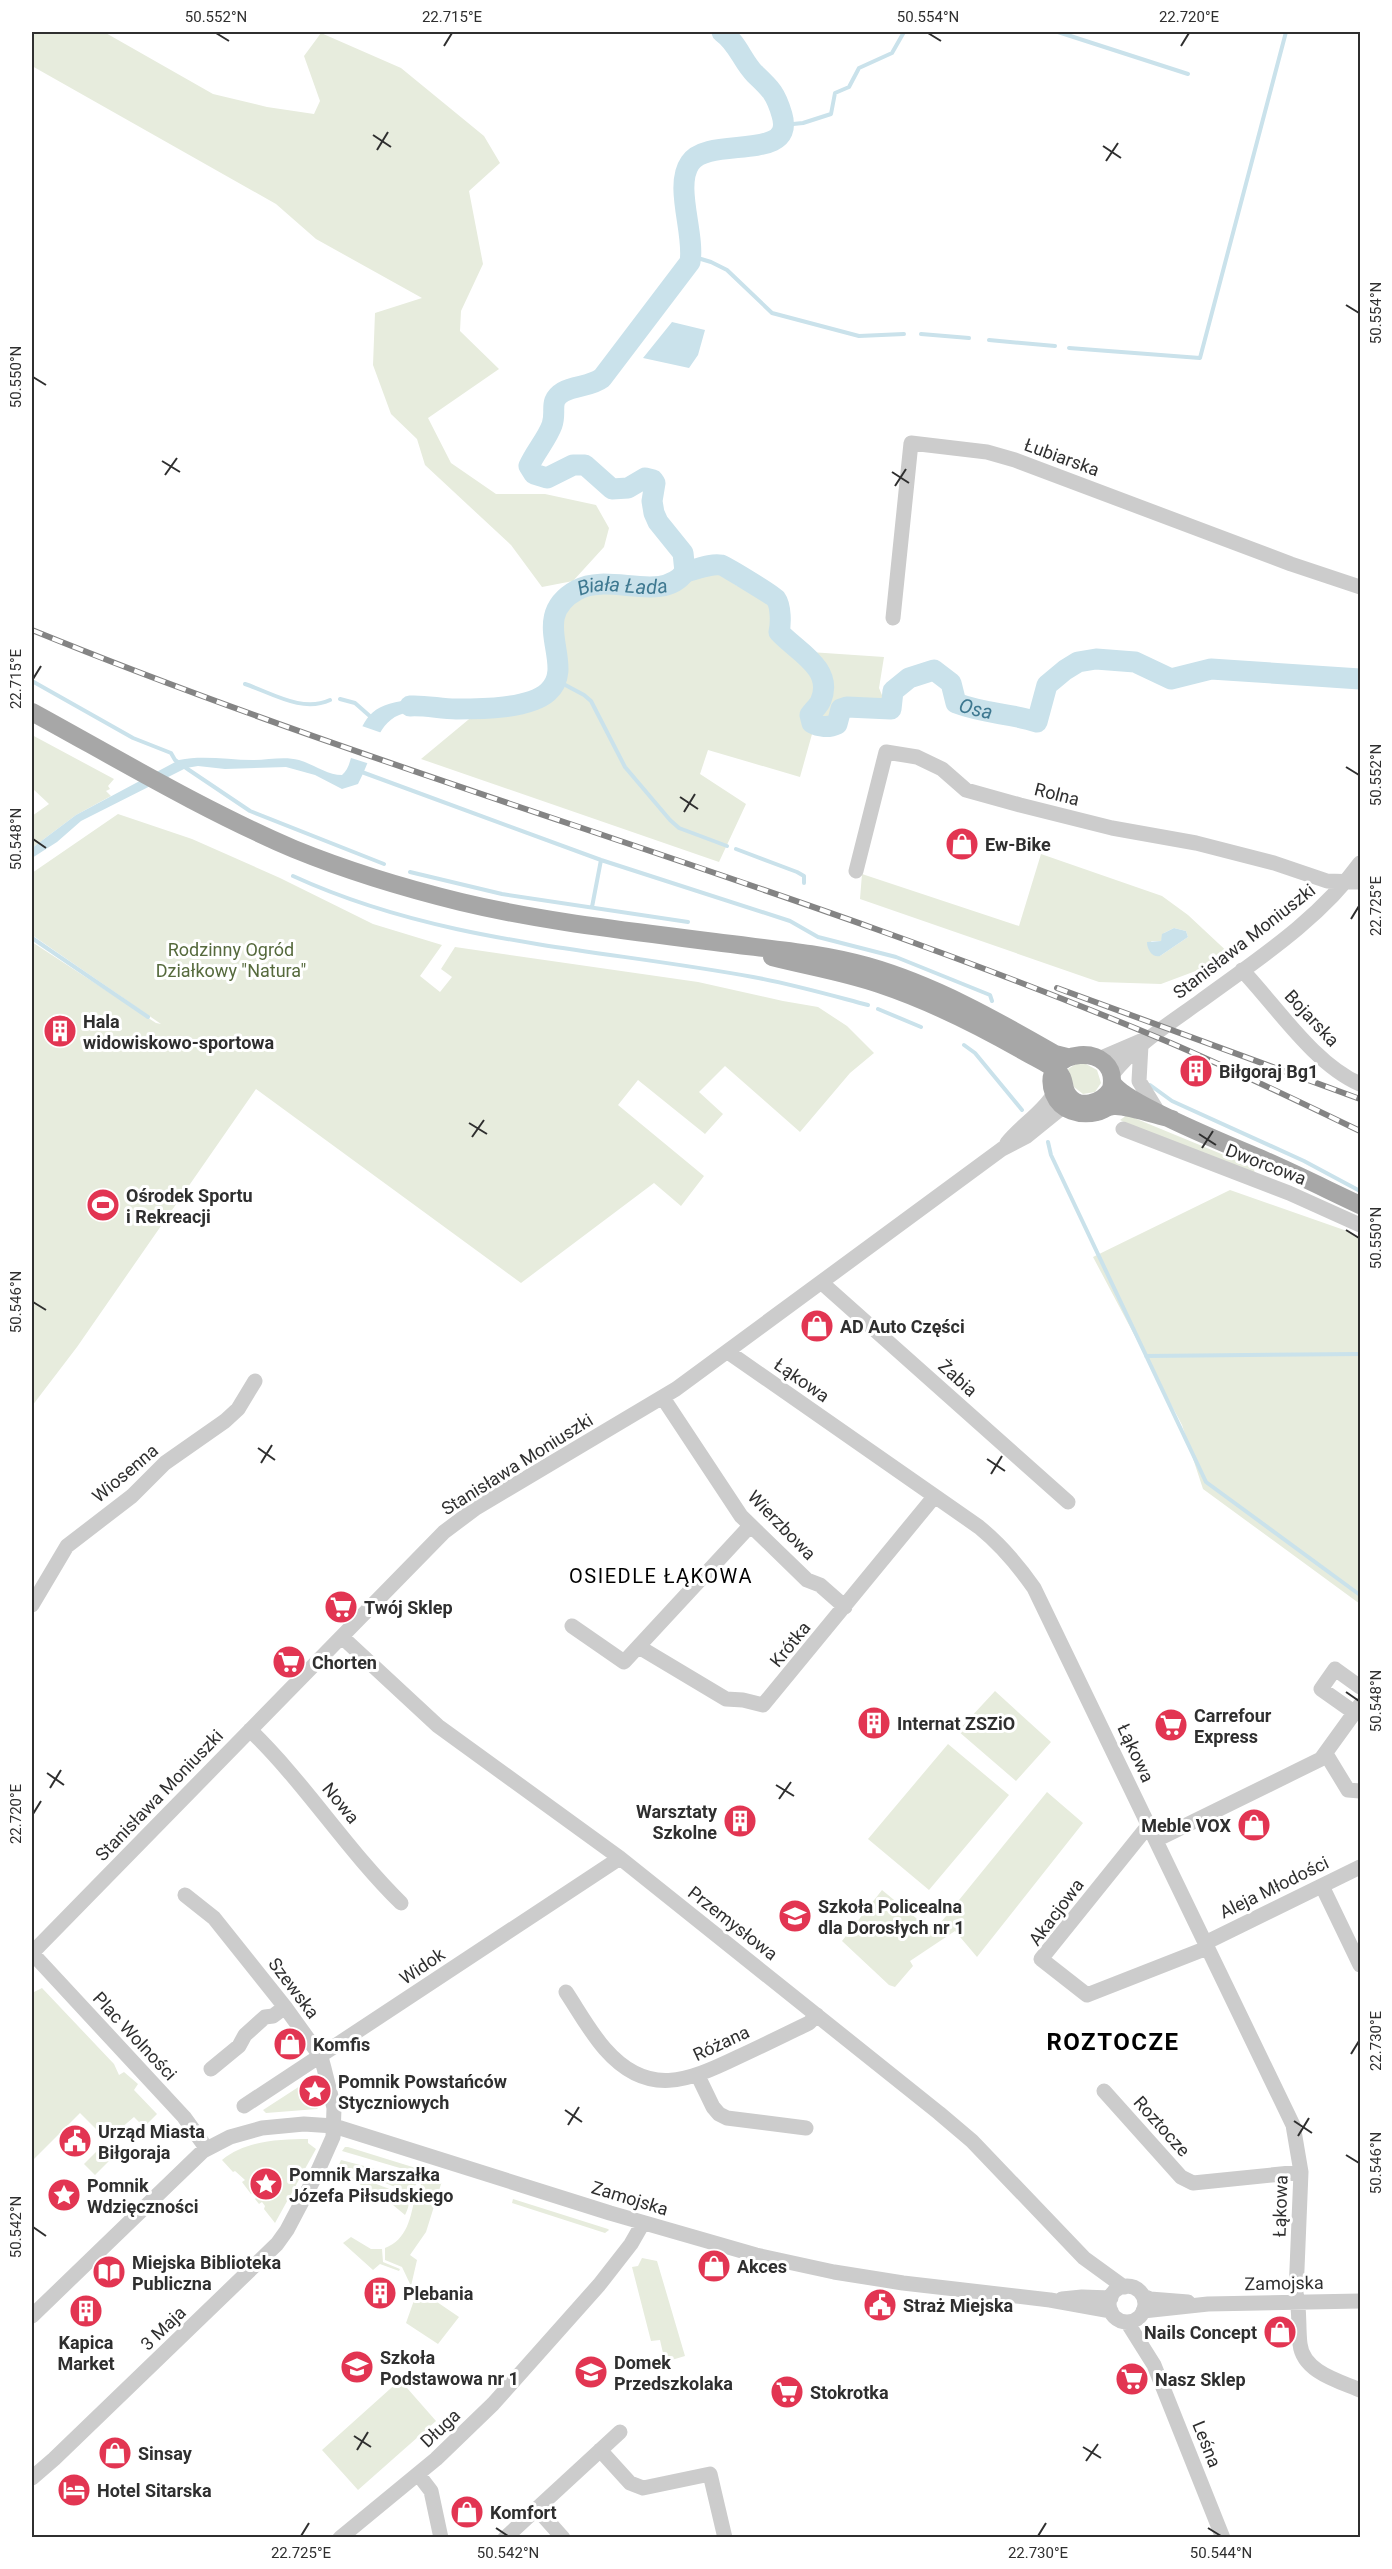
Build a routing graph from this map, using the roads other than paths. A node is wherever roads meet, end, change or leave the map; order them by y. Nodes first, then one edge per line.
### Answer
1 (1360, 587) edge
2 (893, 618) dead end
3 (32, 712) edge
4 (1360, 863) edge
5 (856, 872) dead end
6 (1353, 882) edge
7 (1242, 970) junction
8 (1142, 1043) junction
9 (1099, 1059) junction
10 (1061, 1064) junction
11 (1111, 1079) junction
12 (1360, 1084) edge
13 (1065, 1100) junction
14 (1165, 1116) junction
15 (1123, 1129) dead end
16 (1265, 1160) junction
17 (1257, 1181) junction
18 (1360, 1205) edge
19 (1360, 1225) edge
20 (822, 1283) junction
21 (728, 1352) junction
22 (255, 1381) dead end
23 (663, 1398) junction
24 (934, 1497) junction
25 (1068, 1502) dead end
26 (750, 1526) junction
27 (32, 1605) edge
28 (845, 1607) junction
29 (572, 1626) dead end
30 (342, 1637) junction
31 (639, 1647) junction
32 (1360, 1687) edge
33 (1358, 1709) edge
34 (250, 1730) junction
35 (1326, 1754) junction
36 (1360, 1791) edge
37 (1153, 1834) junction
38 (620, 1858) junction
39 (1360, 1867) edge
40 (1322, 1886) junction
41 (185, 1895) dead end
42 (401, 1903) dead end
43 (1206, 1945) junction
44 (32, 1953) edge
45 (1360, 1965) edge
46 (566, 1992) dead end
47 (279, 2011) junction
48 (817, 2015) junction
49 (321, 2057) junction
50 (210, 2069) dead end
51 (698, 2076) junction
52 (1104, 2091) dead end
53 (244, 2106) dead end
54 (334, 2126) junction
55 (806, 2128) dead end
56 (207, 2149) junction
57 (1301, 2172) junction
58 (643, 2223) junction
59 (1143, 2296) junction
60 (1115, 2298) junction
61 (1298, 2301) junction
62 (1360, 2301) edge
63 (1208, 2304) junction
64 (1142, 2313) junction
65 (32, 2314) edge
66 (1127, 2322) junction
67 (1154, 2365) junction
68 (1360, 2390) edge
69 (620, 2432) dead end
70 (600, 2450) junction
71 (418, 2474) junction
72 (32, 2478) edge
73 (537, 2509) junction
74 (340, 2538) edge
75 (441, 2538) edge
76 (505, 2538) edge
77 (563, 2538) edge
78 (725, 2538) edge
79 (1223, 2538) edge

1 - 2 street, Łubiarska
3 - 10 main road
4 - 6 street, Stanisława Moniuszki
5 - 6 street, Rolna
6 - 7 street, Stanisława Moniuszki
7 - 8 street, Stanisława Moniuszki
7 - 12 street, Bojarska
8 - 9 street, Stanisława Moniuszki
8 - 11 street, Stanisława Moniuszki
8 - 14 street
9 - 10 main road
9 - 11 main road
10 - 13 main road
11 - 13 main road
11 - 14 main road
13 - 14 main road
13 - 20 street, Stanisława Moniuszki
14 - 16 main road
15 - 17 street, Dworcowa
16 - 17 street
16 - 18 main road
17 - 19 street, Dworcowa
20 - 21 street, Stanisława Moniuszki
20 - 25 street, Żabia
21 - 23 street, Stanisława Moniuszki
21 - 24 street, Łąkowa
22 - 27 street, Wiosenna
23 - 26 street, Wierzbowa
23 - 30 street, Stanisława Moniuszki
24 - 28 street, Krótka
24 - 37 street, Łąkowa
26 - 28 street, Wierzbowa
26 - 31 street
28 - 31 street, Krótka
29 - 31 street
30 - 34 street, Stanisława Moniuszki
30 - 38 street, Przemysłowa
32 - 33 street
33 - 35 street
34 - 42 street, Nowa
34 - 44 street, Stanisława Moniuszki
35 - 36 street
35 - 37 street
37 - 43 street, Łąkowa
37 - 43 street, Akacjowa
38 - 48 street, Przemysłowa
38 - 49 street, Widok
39 - 40 street, Aleja Młodości
40 - 43 street, Aleja Młodości
40 - 45 street
41 - 47 street, Szewska
43 - 57 street, Łąkowa
44 - 56 street, Plac Wolności
46 - 51 street, Różana
47 - 49 street, Szewska
47 - 50 street
48 - 51 street, Różana
48 - 60 street, Przemysłowa
49 - 53 street, Widok
49 - 54 street, Szewska
51 - 55 street
52 - 57 street, Roztocze
54 - 56 street, Zamojska
54 - 58 street, Zamojska
54 - 72 street, 3 Maja
56 - 65 street, Zamojska
57 - 61 street, Łąkowa
58 - 60 street, Zamojska
58 - 71 street, Długa
59 - 60 street
59 - 63 street, Zamojska
59 - 64 street
60 - 66 street
61 - 62 street, Zamojska
61 - 63 street, Zamojska
61 - 68 street, Łąkowa
63 - 64 street, Zamojska
64 - 66 street
64 - 67 street, Leśna
66 - 67 street, Leśna
67 - 79 street, Leśna
69 - 70 street
70 - 73 street
70 - 78 street
71 - 74 street, Długa
71 - 75 street
73 - 76 street
73 - 77 street

